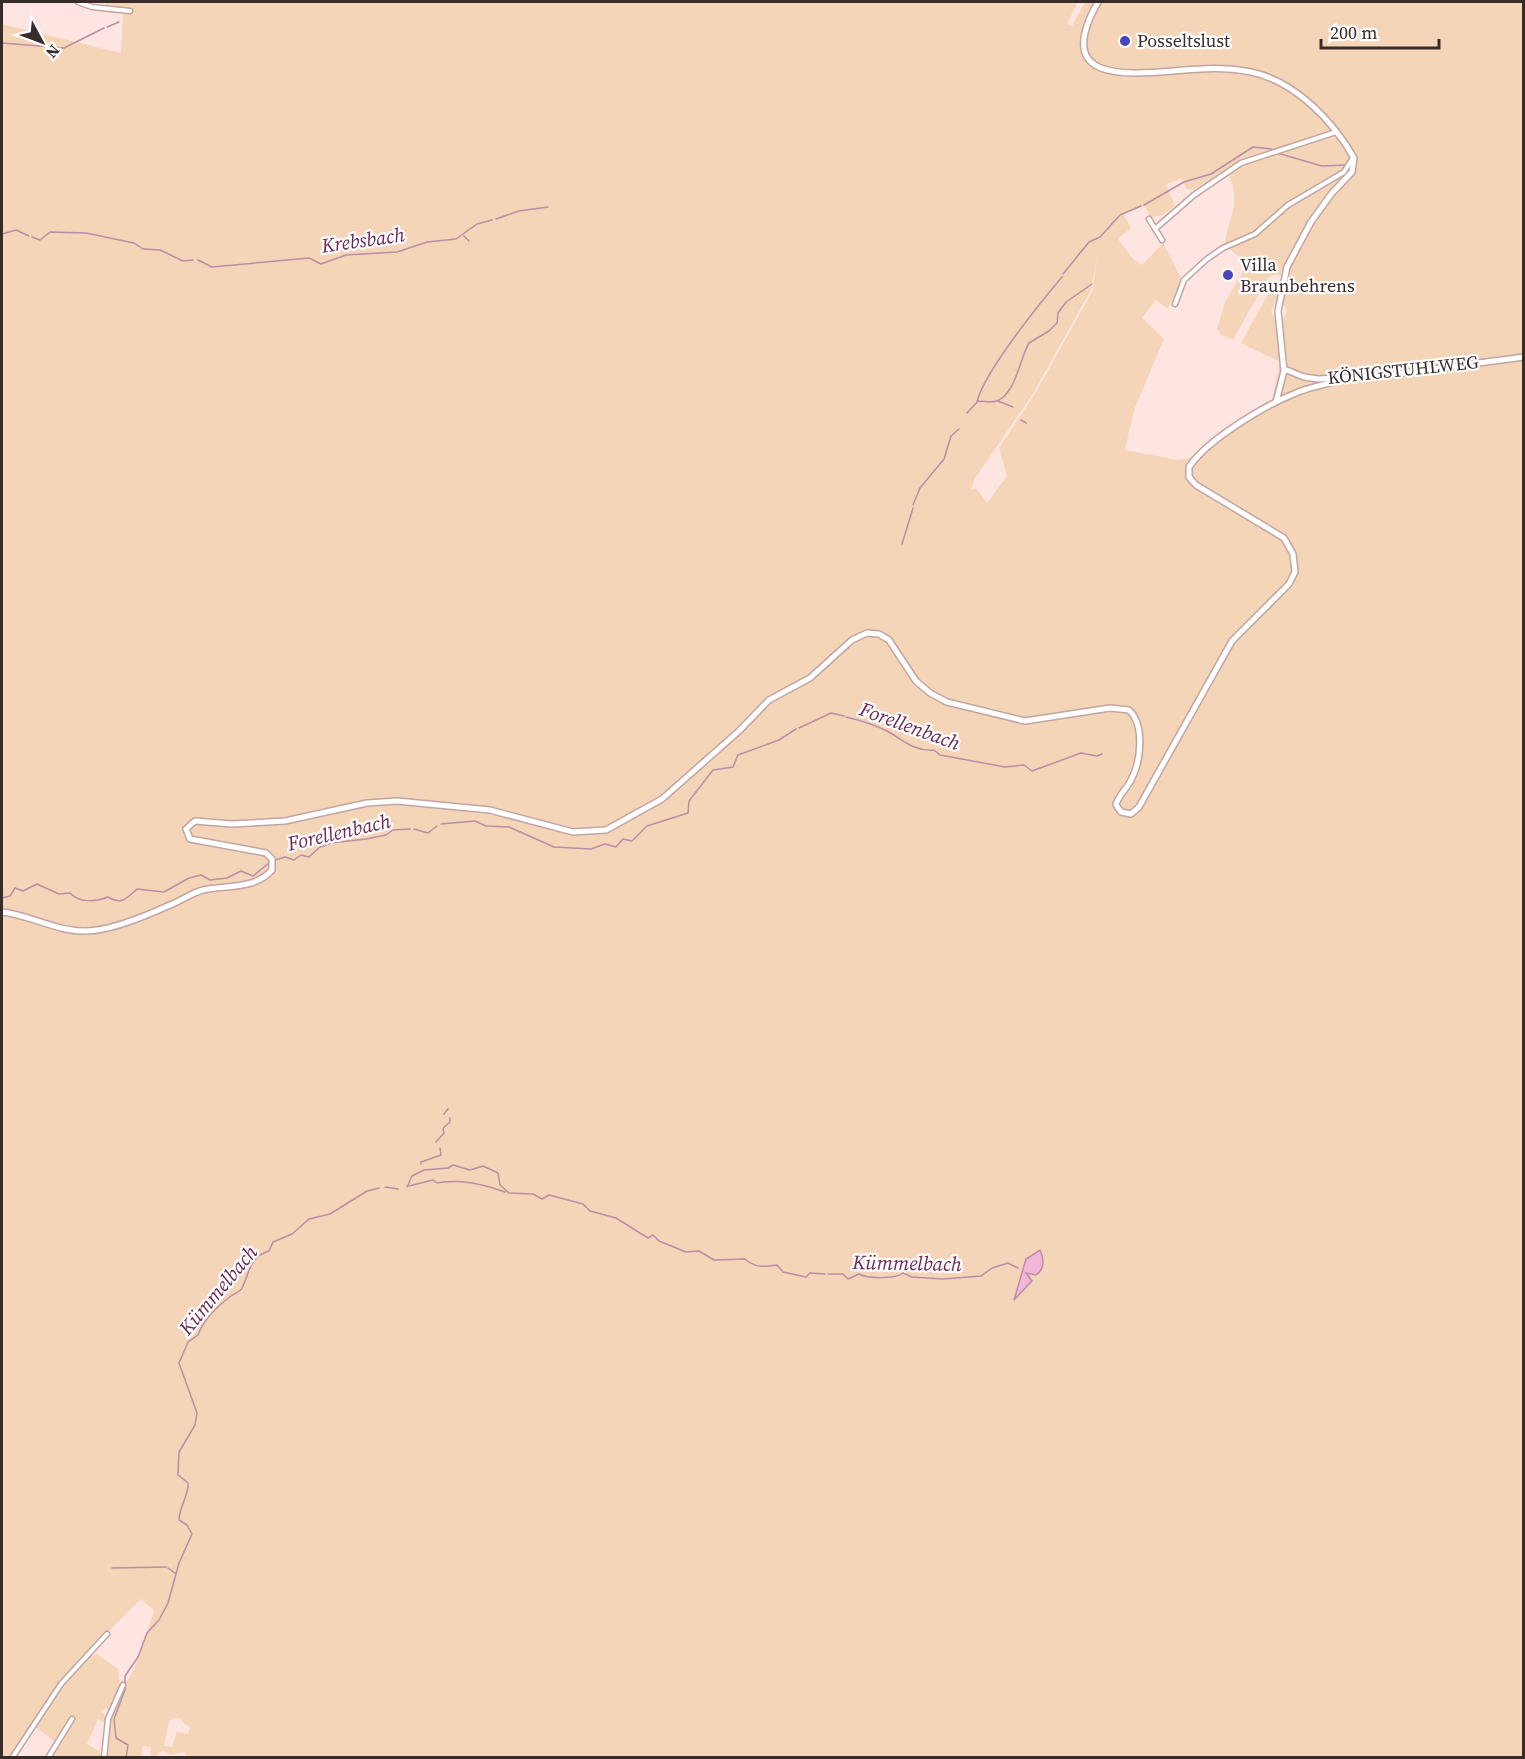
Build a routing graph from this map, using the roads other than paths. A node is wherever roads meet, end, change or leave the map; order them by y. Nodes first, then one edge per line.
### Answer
1 (78, 2) edge
2 (1098, 2) edge
3 (130, 11) dead end
4 (1336, 132) junction
5 (1353, 157) junction
6 (1149, 219) dead end
7 (1155, 229) junction
8 (1162, 240) dead end
9 (1174, 304) dead end
10 (1524, 357) edge
11 (1284, 369) junction
12 (1345, 377) junction
13 (1275, 404) junction
14 (2, 912) edge
15 (107, 1634) dead end
16 (123, 1685) dead end
17 (72, 1719) dead end
18 (12, 1758) edge
19 (48, 1758) edge
20 (104, 1758) edge

1 - 3 street
2 - 4 street
4 - 5 street
4 - 7 street
5 - 9 street
5 - 11 street
6 - 7 street
7 - 8 street
10 - 12 street, KÖNIGSTUHLWEG
11 - 12 street, KÖNIGSTUHLWEG
11 - 13 street
12 - 13 street
13 - 14 street
15 - 18 street
16 - 20 street
17 - 19 street

